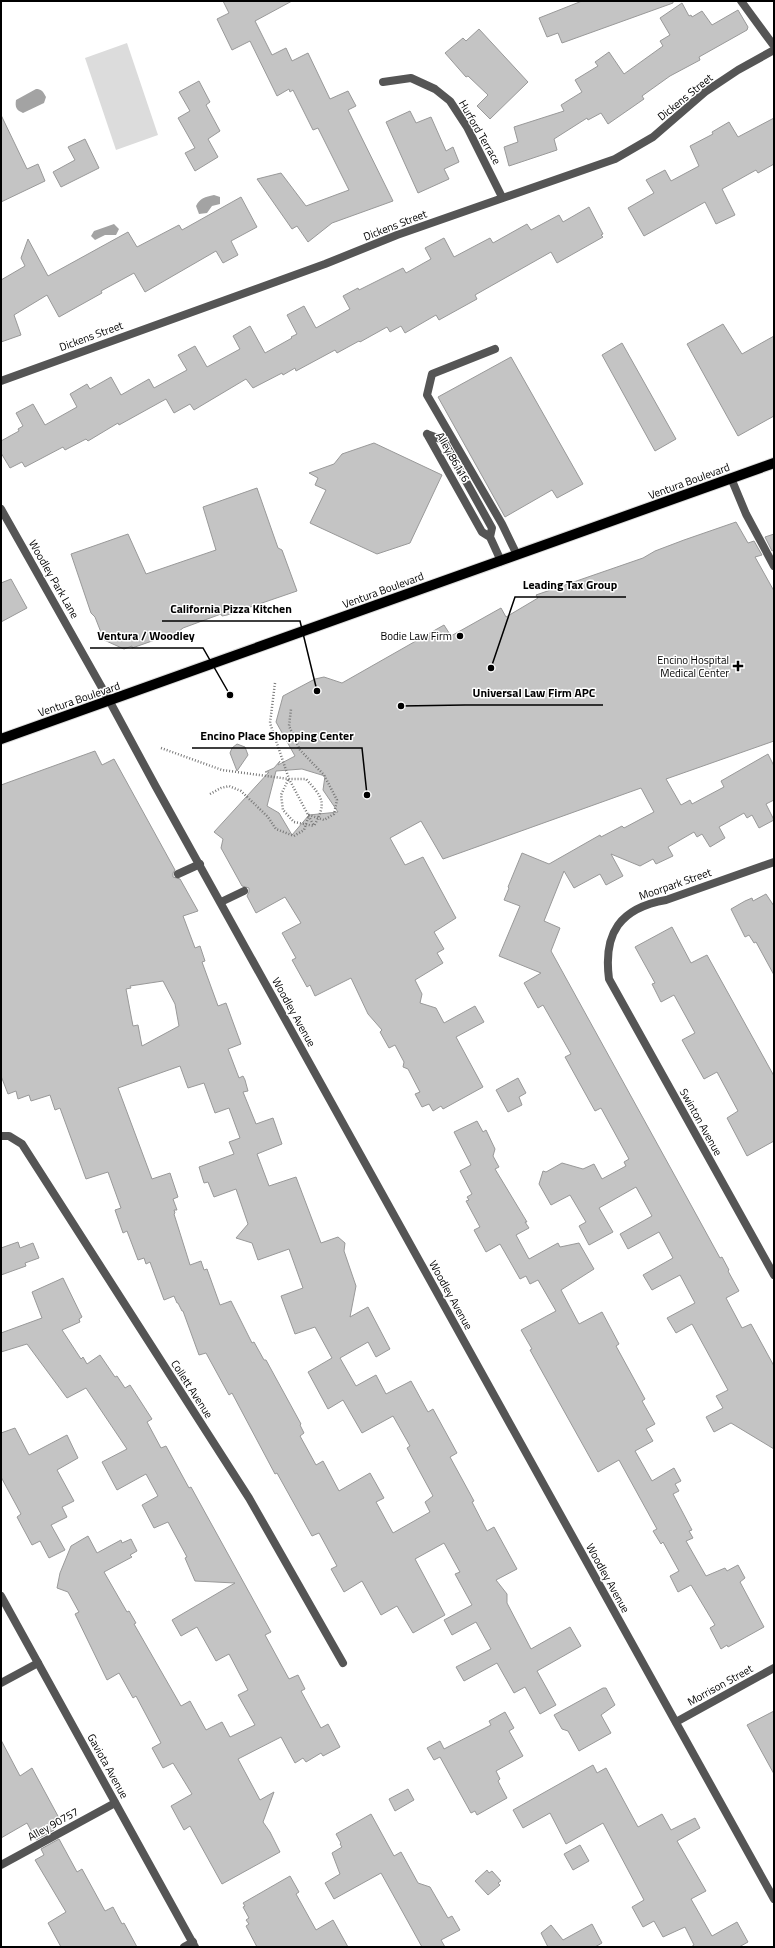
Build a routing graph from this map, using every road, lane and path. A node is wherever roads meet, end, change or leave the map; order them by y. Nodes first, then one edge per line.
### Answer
1 (741, 1) edge
2 (774, 46) edge
3 (774, 50) edge
4 (383, 82) dead end
5 (502, 197) junction
6 (494, 349) dead end
7 (1, 381) edge
8 (774, 463) edge
9 (731, 478) junction
10 (1, 509) edge
11 (490, 537) junction
12 (517, 555) junction
13 (501, 561) junction
14 (774, 566) edge
15 (275, 683) dead end
16 (110, 702) junction
17 (291, 709) dead end
18 (1, 739) edge
19 (161, 748) dead end
20 (288, 780) junction
21 (210, 794) dead end
22 (309, 815) junction
23 (314, 826) junction
24 (774, 862) edge
25 (200, 864) junction
26 (178, 874) dead end
27 (244, 890) dead end
28 (221, 902) junction
29 (609, 979) joint
30 (5, 1136) edge
31 (774, 1275) edge
32 (1, 1596) edge
33 (38, 1663) junction
34 (343, 1664) dead end
35 (774, 1668) edge
36 (1, 1683) edge
37 (676, 1722) junction
38 (115, 1803) junction
39 (1, 1865) edge
40 (774, 1899) edge
41 (194, 1944) edge
42 (184, 1947) edge

1 - 2 street
3 - 5 street, Dickens Street
4 - 5 street, Hurford Terrace
5 - 7 street, Dickens Street
6 - 12 street
8 - 9 main road, Ventura Boulevard
9 - 12 main road, Ventura Boulevard
9 - 14 street
10 - 16 street, Woodley Park Lane
11 - 11 street, Alley 86116
11 - 13 street, Alley 86116
12 - 13 main road, Ventura Boulevard
13 - 16 main road, Ventura Boulevard
15 - 20 path
16 - 18 main road, Ventura Boulevard
16 - 25 street, Woodley Avenue
17 - 22 path, bridge
19 - 20 path
20 - 22 path
20 - 23 path
20 - 23 path
21 - 22 path, bridge
22 - 23 path
24 - 29 street, Moorpark Street
25 - 26 street
25 - 28 street, Woodley Avenue
27 - 28 street
28 - 37 street, Woodley Avenue
29 - 31 street, Swinton Avenue
30 - 34 street, Collett Avenue
32 - 33 street, Gaviota Avenue
33 - 36 street
33 - 38 street, Gaviota Avenue
35 - 37 street, Morrison Street
37 - 40 street, Woodley Avenue
38 - 39 street, Alley 90757
38 - 41 street, Gaviota Avenue
41 - 42 street

